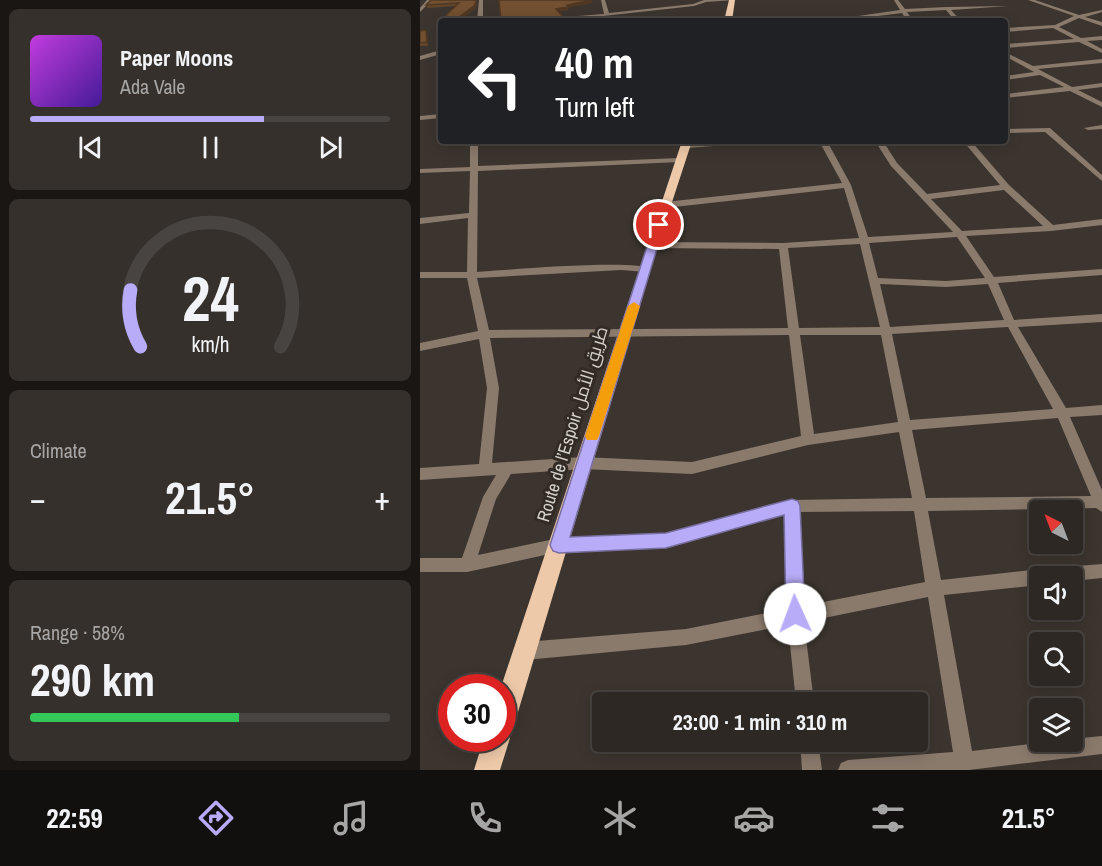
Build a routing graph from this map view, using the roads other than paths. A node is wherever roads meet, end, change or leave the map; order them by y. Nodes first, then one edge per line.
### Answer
1 (430, 0) edge
2 (481, 0) edge
3 (603, 0) edge
4 (705, 0) edge
5 (732, 0) edge
6 (896, 0) edge
7 (953, 0) edge
8 (1030, 0) edge
9 (1007, 6) dead end
10 (946, 8) junction
11 (960, 8) junction
12 (420, 11) edge
13 (1102, 11) edge
14 (903, 12) junction
15 (607, 15) junction
16 (1076, 17) junction
17 (480, 18) edge
18 (578, 18) dead end
19 (729, 18) edge
20 (852, 18) edge
21 (908, 18) edge
22 (955, 18) edge
23 (1102, 24) edge
24 (1053, 26) junction
25 (1008, 30) edge
26 (1102, 38) edge
27 (1081, 40) junction
28 (1008, 46) edge
29 (1102, 51) edge
30 (438, 53) edge
31 (1008, 56) edge
32 (420, 58) edge
33 (1102, 61) edge
34 (1032, 69) junction
35 (1040, 73) junction
36 (1008, 78) edge
37 (1102, 85) edge
38 (1072, 88) junction
39 (1008, 96) edge
40 (1102, 105) edge
41 (438, 116) edge
42 (420, 118) edge
43 (1102, 127) edge
44 (1088, 128) dead end
45 (1008, 131) edge
46 (474, 144) edge
47 (729, 144) edge
48 (825, 144) edge
49 (881, 144) edge
50 (970, 144) edge
51 (684, 149) edge
52 (473, 169) junction
53 (420, 171) edge
54 (1102, 179) edge
55 (847, 185) junction
56 (1006, 187) junction
57 (925, 197) junction
58 (665, 205) junction
59 (473, 215) junction
60 (420, 221) edge
61 (1102, 222) edge
62 (1051, 228) junction
63 (960, 234) junction
64 (864, 240) junction
65 (652, 245) junction
66 (783, 246) junction
67 (645, 269) junction
68 (1102, 272) edge
69 (420, 275) edge
70 (472, 275) junction
71 (874, 281) junction
72 (992, 281) junction
73 (1102, 318) edge
74 (1011, 322) junction
75 (794, 332) junction
76 (886, 332) junction
77 (625, 333) junction
78 (484, 334) junction
79 (420, 347) edge
80 (1102, 410) edge
81 (1062, 413) junction
82 (904, 426) junction
83 (808, 440) junction
84 (583, 464) junction
85 (506, 470) junction
86 (485, 471) junction
87 (420, 474) edge
88 (920, 504) junction
89 (1101, 504) edge
90 (792, 506) junction
91 (559, 545) junction
92 (467, 564) junction
93 (420, 565) edge
94 (1102, 571) edge
95 (1083, 573) edge
96 (1029, 578) edge
97 (934, 588) junction
98 (795, 614) junction
99 (525, 651) junction
100 (516, 679) edge
101 (804, 692) edge
102 (1102, 746) edge
103 (493, 752) edge
104 (810, 752) edge
105 (964, 761) junction
106 (919, 767) edge
107 (487, 770) edge
108 (812, 770) edge
109 (848, 770) edge

1 - 12 street
2 - 17 street
3 - 15 street
4 - 5 street
4 - 15 street
5 - 19 highway
6 - 14 street
7 - 11 street
8 - 16 street
9 - 11 street
10 - 11 street
10 - 14 street
10 - 22 street
13 - 16 street
14 - 20 street
14 - 21 street
15 - 18 street
16 - 23 street
16 - 24 street
24 - 25 street
24 - 27 street
26 - 27 street
27 - 28 street
27 - 29 street
30 - 32 street
31 - 34 street
33 - 34 street
34 - 35 street
35 - 36 street
35 - 38 street
37 - 38 street
38 - 39 street
38 - 40 street
41 - 42 street
43 - 44 street
45 - 54 street
46 - 52 street
47 - 51 street
48 - 55 street
49 - 57 street
50 - 56 street
51 - 52 street
51 - 58 highway, Route de l’Espoir طريق الأمل
52 - 53 street
52 - 59 street
55 - 58 street
55 - 64 street
56 - 57 street
56 - 62 street
57 - 63 street
58 - 65 highway, Route de l’Espoir طريق الأمل
59 - 60 street
59 - 70 street
61 - 62 street
62 - 63 street
63 - 64 street
63 - 72 street
64 - 66 street
64 - 71 street
65 - 66 street
65 - 67 highway, Route de l’Espoir طريق الأمل
66 - 75 street
67 - 70 street
67 - 77 highway, Route de l’Espoir طريق الأمل
68 - 72 street
69 - 70 street
70 - 78 street
71 - 72 street
71 - 76 street
72 - 74 street
73 - 74 street
74 - 76 street
74 - 81 street
75 - 76 street
75 - 77 street
75 - 83 street
76 - 82 street
77 - 78 street
77 - 84 highway, Route de l’Espoir طريق الأمل
78 - 79 street
78 - 86 street
80 - 81 street
81 - 82 street
81 - 89 street
82 - 83 street
82 - 88 street
83 - 84 street
84 - 85 street
84 - 91 highway, Route de l’Espoir طريق الأمل
85 - 86 street
85 - 92 street
86 - 87 street
88 - 89 street
88 - 90 street
88 - 97 street
90 - 91 street
90 - 98 street
91 - 92 street
91 - 99 highway, Route de l’Espoir طريق الأمل
92 - 93 street
94 - 95 street
96 - 97 street
97 - 98 street
97 - 105 street
98 - 99 street
98 - 101 street
99 - 100 highway, Route de l’Espoir طريق الأمل
102 - 105 street
103 - 107 highway
104 - 108 street
105 - 106 street
106 - 109 street

